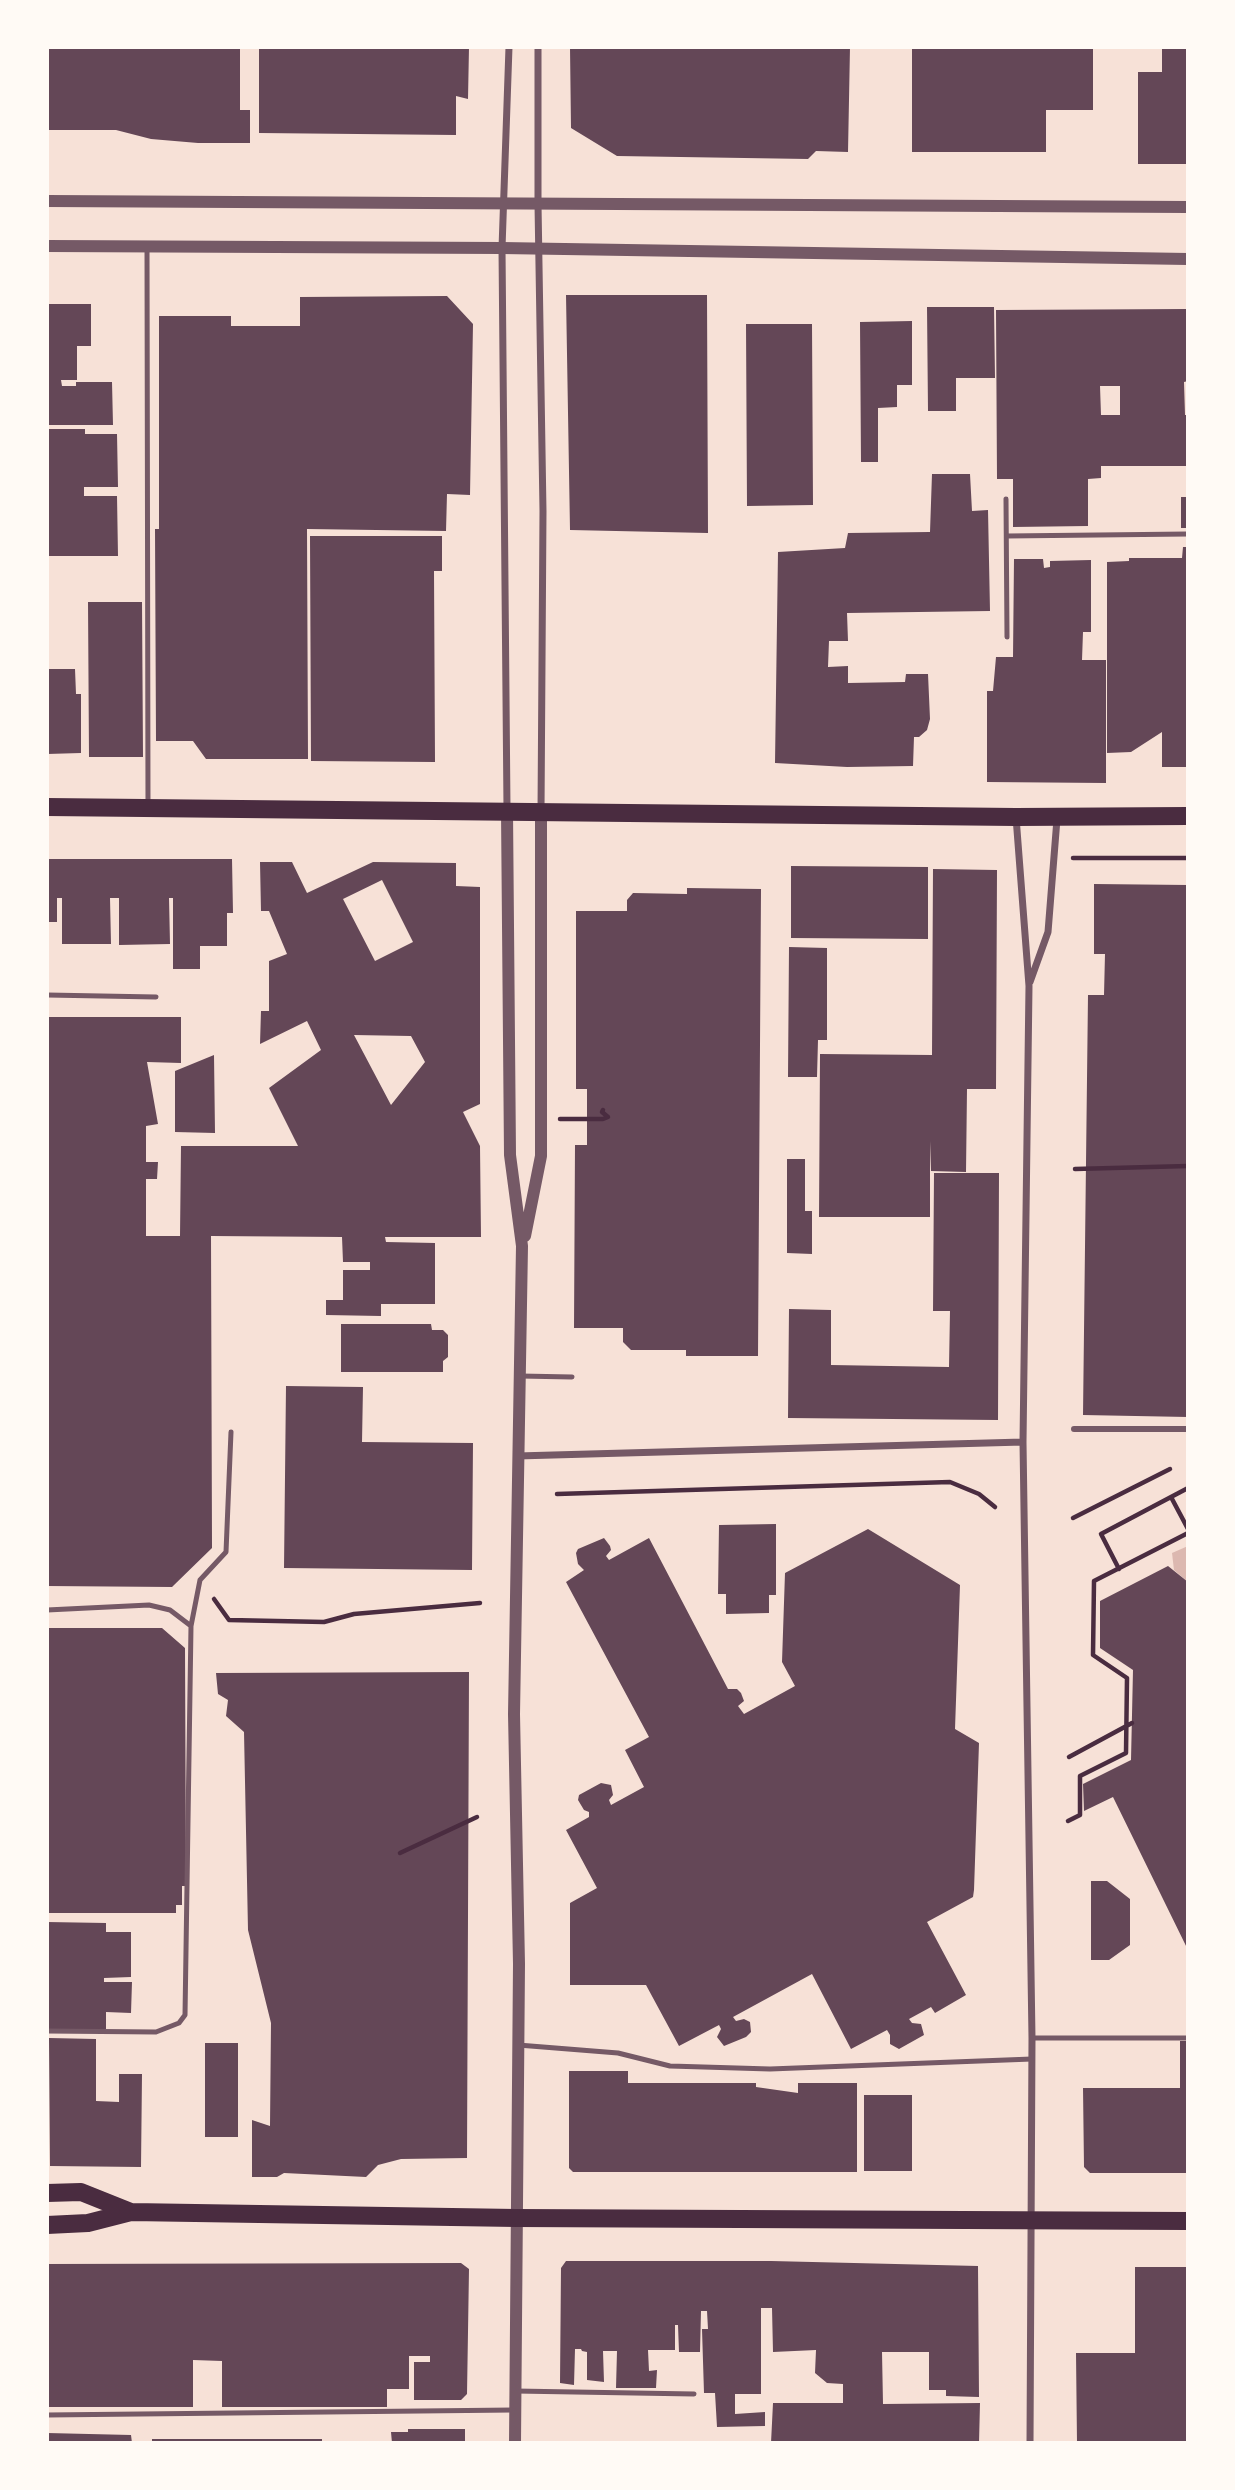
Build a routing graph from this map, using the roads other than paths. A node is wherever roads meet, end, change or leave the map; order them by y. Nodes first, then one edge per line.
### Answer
1 (509, 47) edge
2 (538, 47) edge
3 (47, 201) edge
4 (504, 204) junction
5 (538, 204) junction
6 (1188, 207) edge
7 (47, 246) edge
8 (147, 246) junction
9 (502, 248) junction
10 (539, 249) junction
11 (1188, 259) edge
12 (1006, 499) dead end
13 (1188, 534) edge
14 (1007, 536) junction
15 (1007, 637) dead end
16 (47, 807) edge
17 (148, 808) junction
18 (507, 811) junction
19 (541, 812) junction
20 (1188, 816) edge
21 (1016, 817) junction
22 (1057, 817) junction
23 (1029, 986) junction
24 (47, 995) edge
25 (156, 997) dead end
26 (522, 1246) junction
27 (519, 1376) junction
28 (572, 1377) dead end
29 (1074, 1429) dead end
30 (1188, 1429) edge
31 (231, 1432) dead end
32 (1023, 1442) junction
33 (517, 1456) junction
34 (47, 1610) edge
35 (191, 1626) junction
36 (47, 2031) edge
37 (1032, 2038) junction
38 (1188, 2038) edge
39 (518, 2045) junction
40 (1032, 2059) junction
41 (47, 2193) edge
42 (131, 2212) junction
43 (516, 2218) junction
44 (1032, 2220) junction
45 (1188, 2221) edge
46 (47, 2225) edge
47 (515, 2391) junction
48 (694, 2393) dead end
49 (515, 2410) junction
50 (47, 2415) edge
51 (515, 2443) edge
52 (1030, 2443) edge

1 - 4 street
2 - 5 street
3 - 4 street
4 - 5 street
4 - 9 street
5 - 6 street
5 - 10 street
7 - 8 street
8 - 9 street
8 - 17 lane
9 - 10 street
9 - 18 street
10 - 11 street
10 - 19 street
12 - 14 lane
13 - 14 lane
14 - 15 lane
16 - 17 main road
17 - 18 main road
18 - 19 main road
18 - 26 street
19 - 21 main road
19 - 26 street
20 - 22 main road
21 - 22 main road
21 - 23 street
22 - 23 street
23 - 32 street
24 - 25 lane
26 - 27 street
27 - 28 lane
27 - 33 street
29 - 30 street
31 - 35 lane
32 - 33 street
32 - 37 street
33 - 39 street
34 - 35 lane
35 - 36 lane
37 - 38 lane
37 - 40 street
39 - 40 lane
39 - 43 street
40 - 44 street
41 - 42 main road
42 - 43 main road
42 - 46 main road
43 - 44 main road
43 - 47 street
44 - 45 main road
44 - 52 street
47 - 48 lane
47 - 49 street
49 - 50 lane
49 - 51 street

